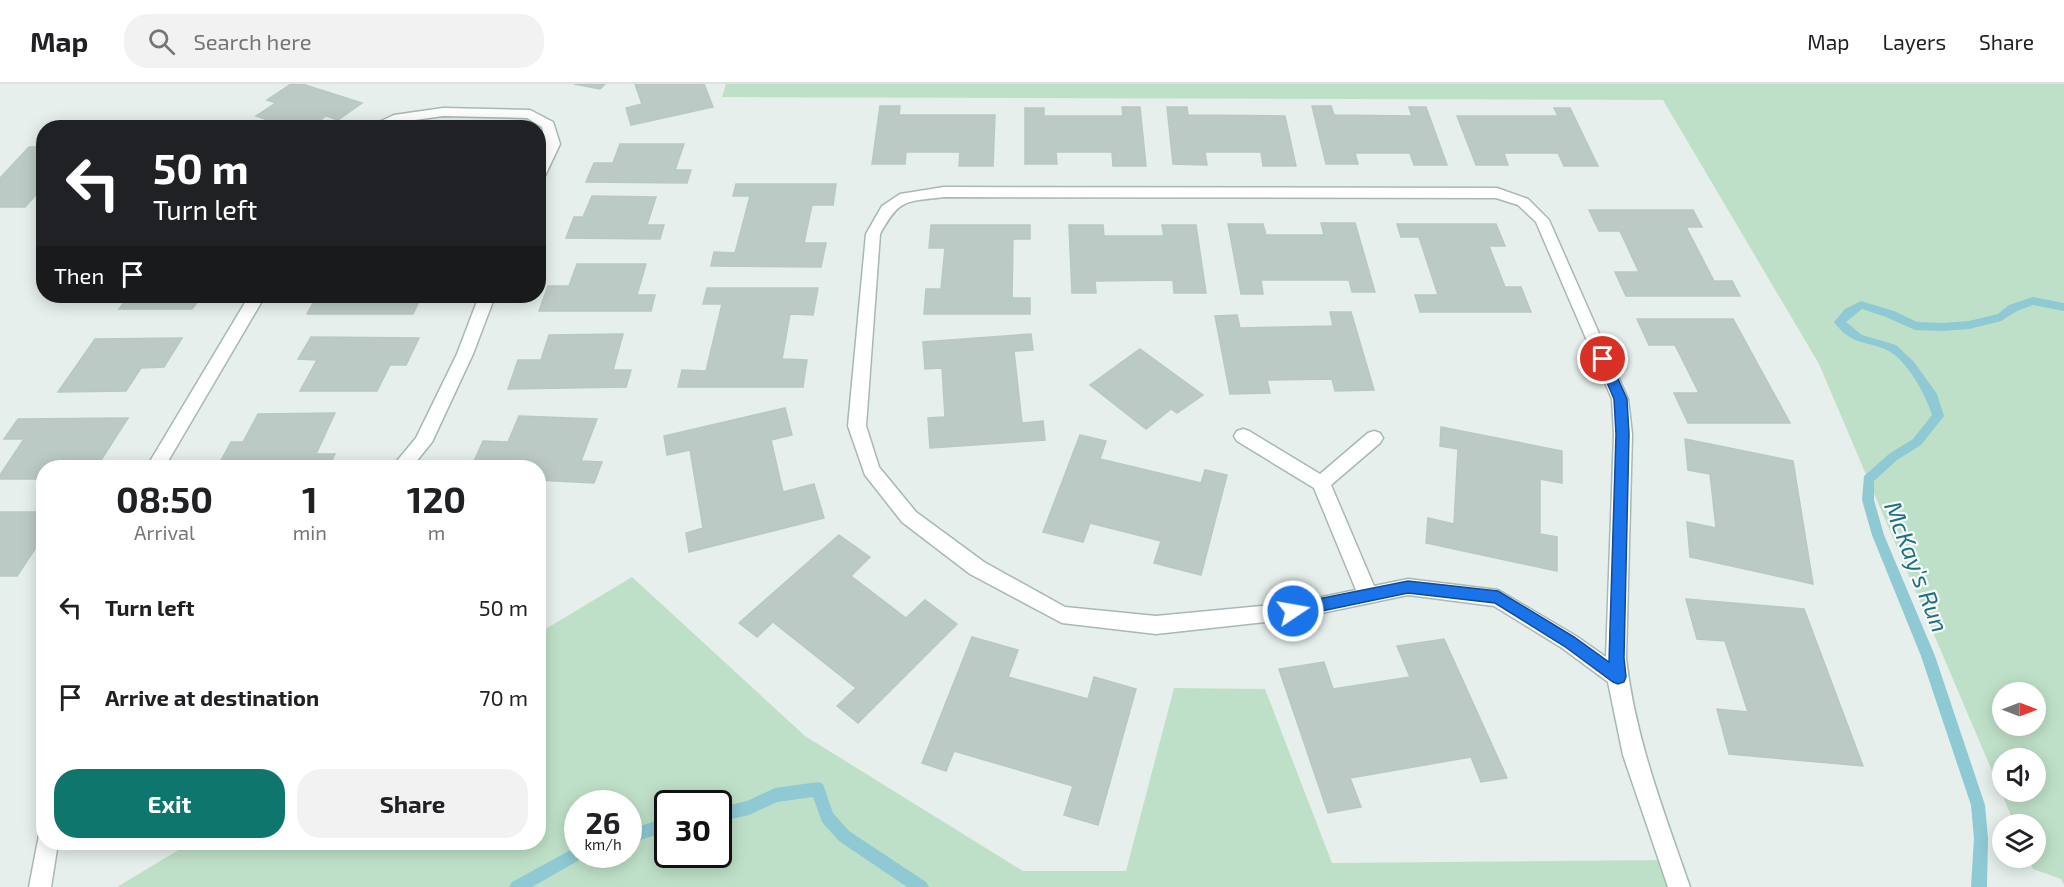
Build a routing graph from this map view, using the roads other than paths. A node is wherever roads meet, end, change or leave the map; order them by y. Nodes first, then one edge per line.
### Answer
1 (394, 120) edge
2 (540, 120) edge
3 (546, 124) edge
4 (546, 159) edge
5 (253, 303) edge
6 (484, 303) edge
7 (1243, 436) dead end
8 (1374, 438) dead end
9 (160, 460) edge
10 (407, 460) edge
11 (1321, 483) junction
12 (1368, 595) junction
13 (1618, 677) junction
14 (45, 850) edge
15 (40, 887) edge
16 (1679, 887) edge

1 - 2 street
3 - 4 street
5 - 9 street
6 - 10 street
7 - 11 street
8 - 11 street
11 - 12 street
12 - 13 street
12 - 13 street
13 - 16 street
14 - 15 street

